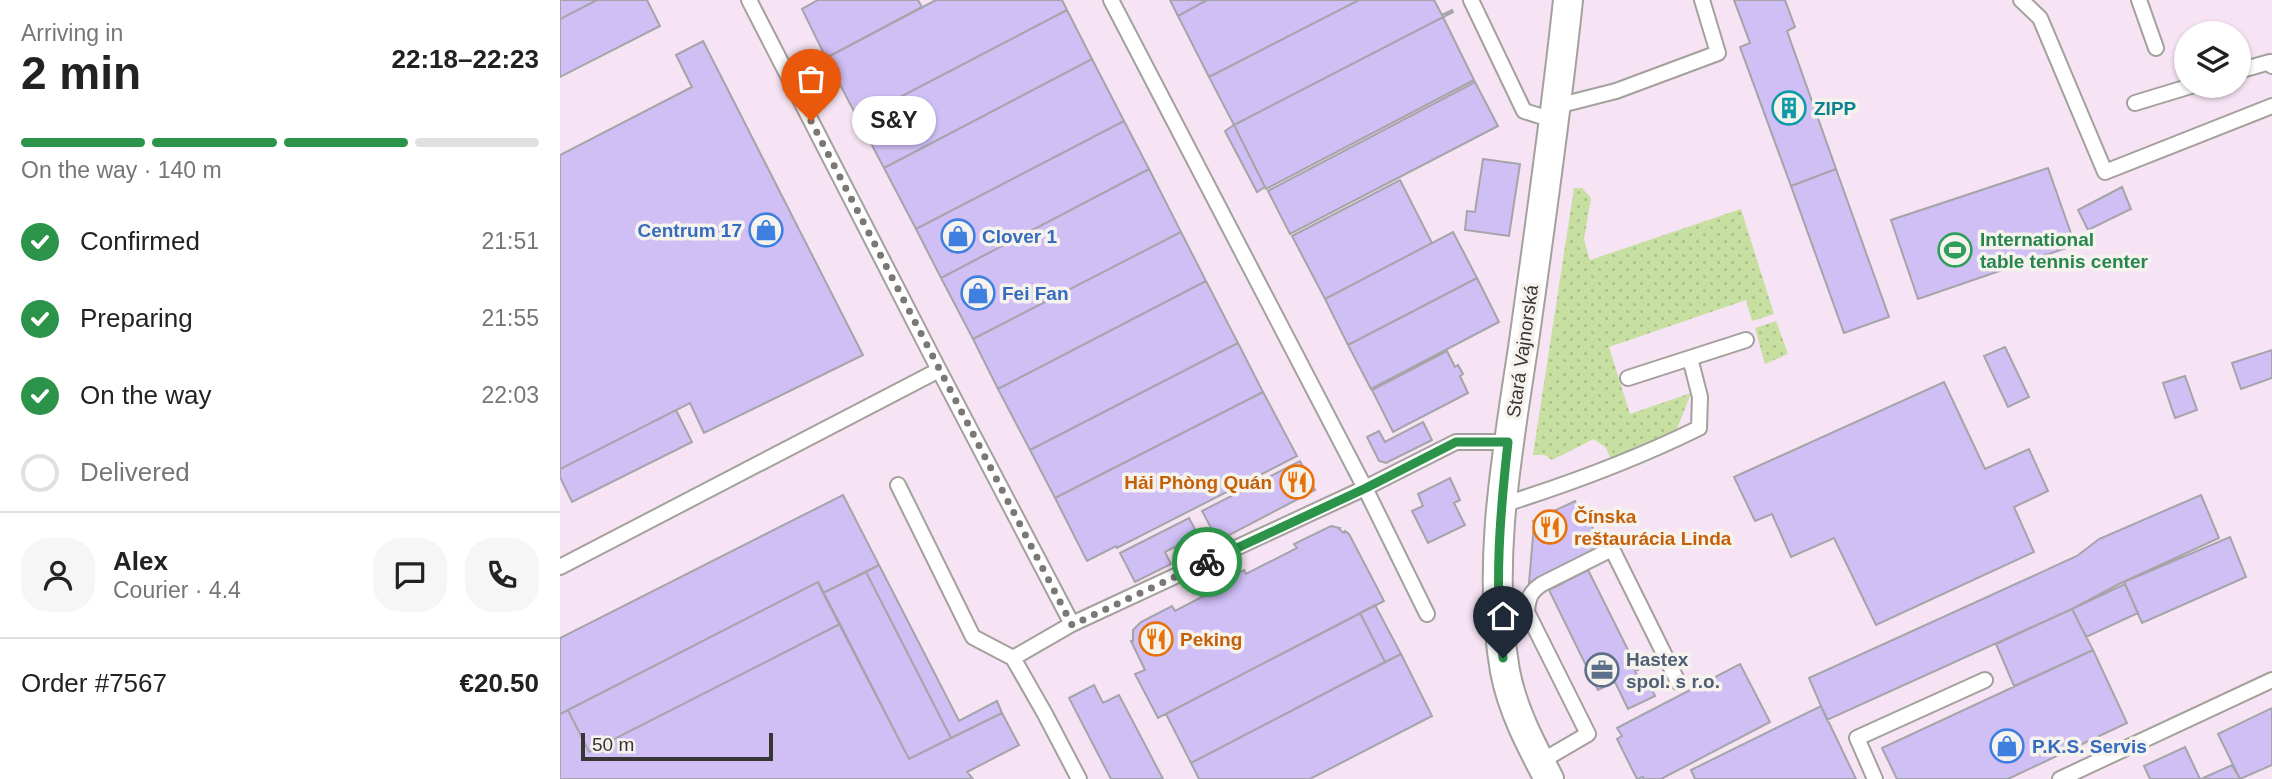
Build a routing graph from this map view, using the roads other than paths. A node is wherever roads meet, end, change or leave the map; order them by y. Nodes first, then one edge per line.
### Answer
1 (749, 0) edge
2 (1111, 0) edge
3 (1471, 0) edge
4 (1569, 0) edge
5 (1702, 0) edge
6 (2021, 0) edge
7 (2139, 0) edge
8 (2156, 48) dead end
9 (2272, 66) edge
10 (2251, 67) edge
11 (2174, 91) edge
12 (2135, 103) dead end
13 (2272, 106) edge
14 (1557, 113) junction
15 (1746, 340) dead end
16 (1689, 358) junction
17 (939, 370) junction
18 (1628, 378) dead end
19 (1508, 442) junction
20 (898, 485) dead end
21 (1366, 488) junction
22 (1502, 505) junction
23 (560, 567) edge
24 (1427, 614) dead end
25 (1072, 625) junction
26 (1013, 657) junction
27 (1985, 680) dead end
28 (2272, 680) edge
29 (1678, 682) dead end
30 (1544, 770) edge
31 (1079, 779) edge
32 (1875, 779) edge
33 (2060, 779) edge

1 - 17 lane
2 - 21 lane
3 - 14 lane
4 - 14 street, Stará Vajnorská
5 - 14 lane
6 - 13 lane
7 - 8 lane
9 - 10 lane
11 - 12 lane
14 - 19 street, Stará Vajnorská
15 - 16 lane
16 - 18 lane
16 - 22 lane
17 - 23 lane
17 - 25 lane
19 - 21 lane
19 - 22 street, Stará Vajnorská
20 - 26 lane
21 - 24 lane
21 - 25 lane
22 - 30 street, Stará Vajnorská
25 - 26 lane
26 - 31 lane
27 - 32 lane
28 - 33 lane
29 - 30 lane

